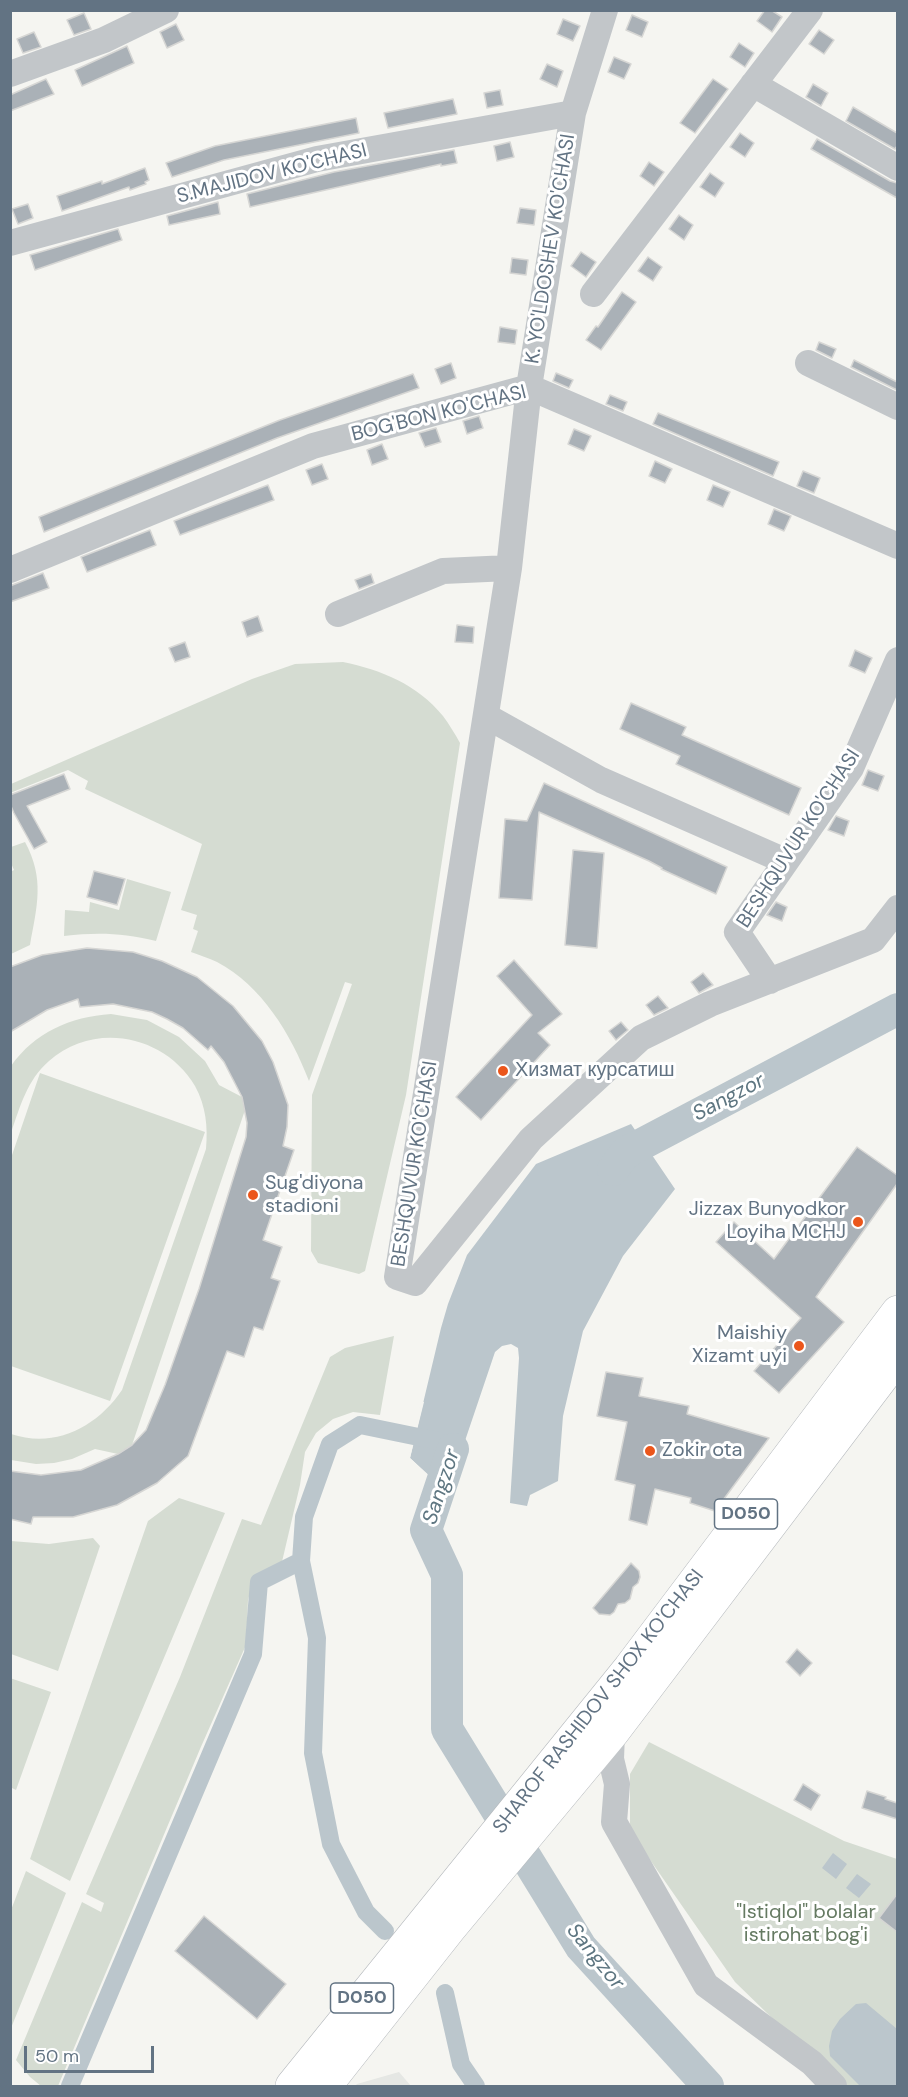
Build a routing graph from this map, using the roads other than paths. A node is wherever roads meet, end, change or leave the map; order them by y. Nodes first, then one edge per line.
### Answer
1 (166, 10) edge
2 (604, 10) edge
3 (810, 10) edge
4 (10, 74) edge
5 (753, 84) junction
6 (573, 113) junction
7 (897, 168) edge
8 (10, 243) edge
9 (593, 294) dead end
10 (808, 363) dead end
11 (529, 387) junction
12 (897, 407) edge
13 (897, 546) edge
14 (509, 568) junction
15 (10, 570) edge
16 (338, 614) dead end
17 (897, 660) edge
18 (486, 716) junction
19 (483, 741) joint
20 (784, 861) junction
21 (897, 908) edge
22 (770, 981) junction
23 (897, 1312) edge
24 (897, 1356) edge
25 (811, 1448) junction
26 (602, 1724) junction
27 (441, 1920) junction
28 (292, 2086) edge
29 (325, 2086) edge
30 (834, 2086) edge

1 - 4 street
2 - 6 street, K. YO'LDOSHEV KO'CHASI
3 - 5 street
5 - 7 street
5 - 9 street
6 - 8 street, S.MAJIDOV KO'CHASI
6 - 11 street, K. YO'LDOSHEV KO'CHASI
10 - 12 street
11 - 13 street, BOG'BON KO'CHASI
11 - 14 street, K. YO'LDOSHEV KO'CHASI
11 - 15 street, BOG'BON KO'CHASI
14 - 16 street
14 - 18 street, K. YO'LDOSHEV KO'CHASI
17 - 20 street, BESHQUVUR KO'CHASI
18 - 19 street, K. YO'LDOSHEV KO'CHASI
18 - 20 street
19 - 22 street, BESHQUVUR KO'CHASI
20 - 22 street, BESHQUVUR KO'CHASI
21 - 22 street, BESHQUVUR KO'CHASI
23 - 25 main road, SHAROF RASHIDOV SHOX KO'CHASI / D050
24 - 25 main road, SHAROF RASHIDOV SHOX KO'CHASI / D050
25 - 26 main road, SHAROF RASHIDOV SHOX KO'CHASI / D050
26 - 27 main road, SHAROF RASHIDOV SHOX KO'CHASI / D050
26 - 30 street
27 - 28 main road, SHAROF RASHIDOV SHOX KO'CHASI / D050
27 - 29 main road, SHAROF RASHIDOV SHOX KO'CHASI / D050

